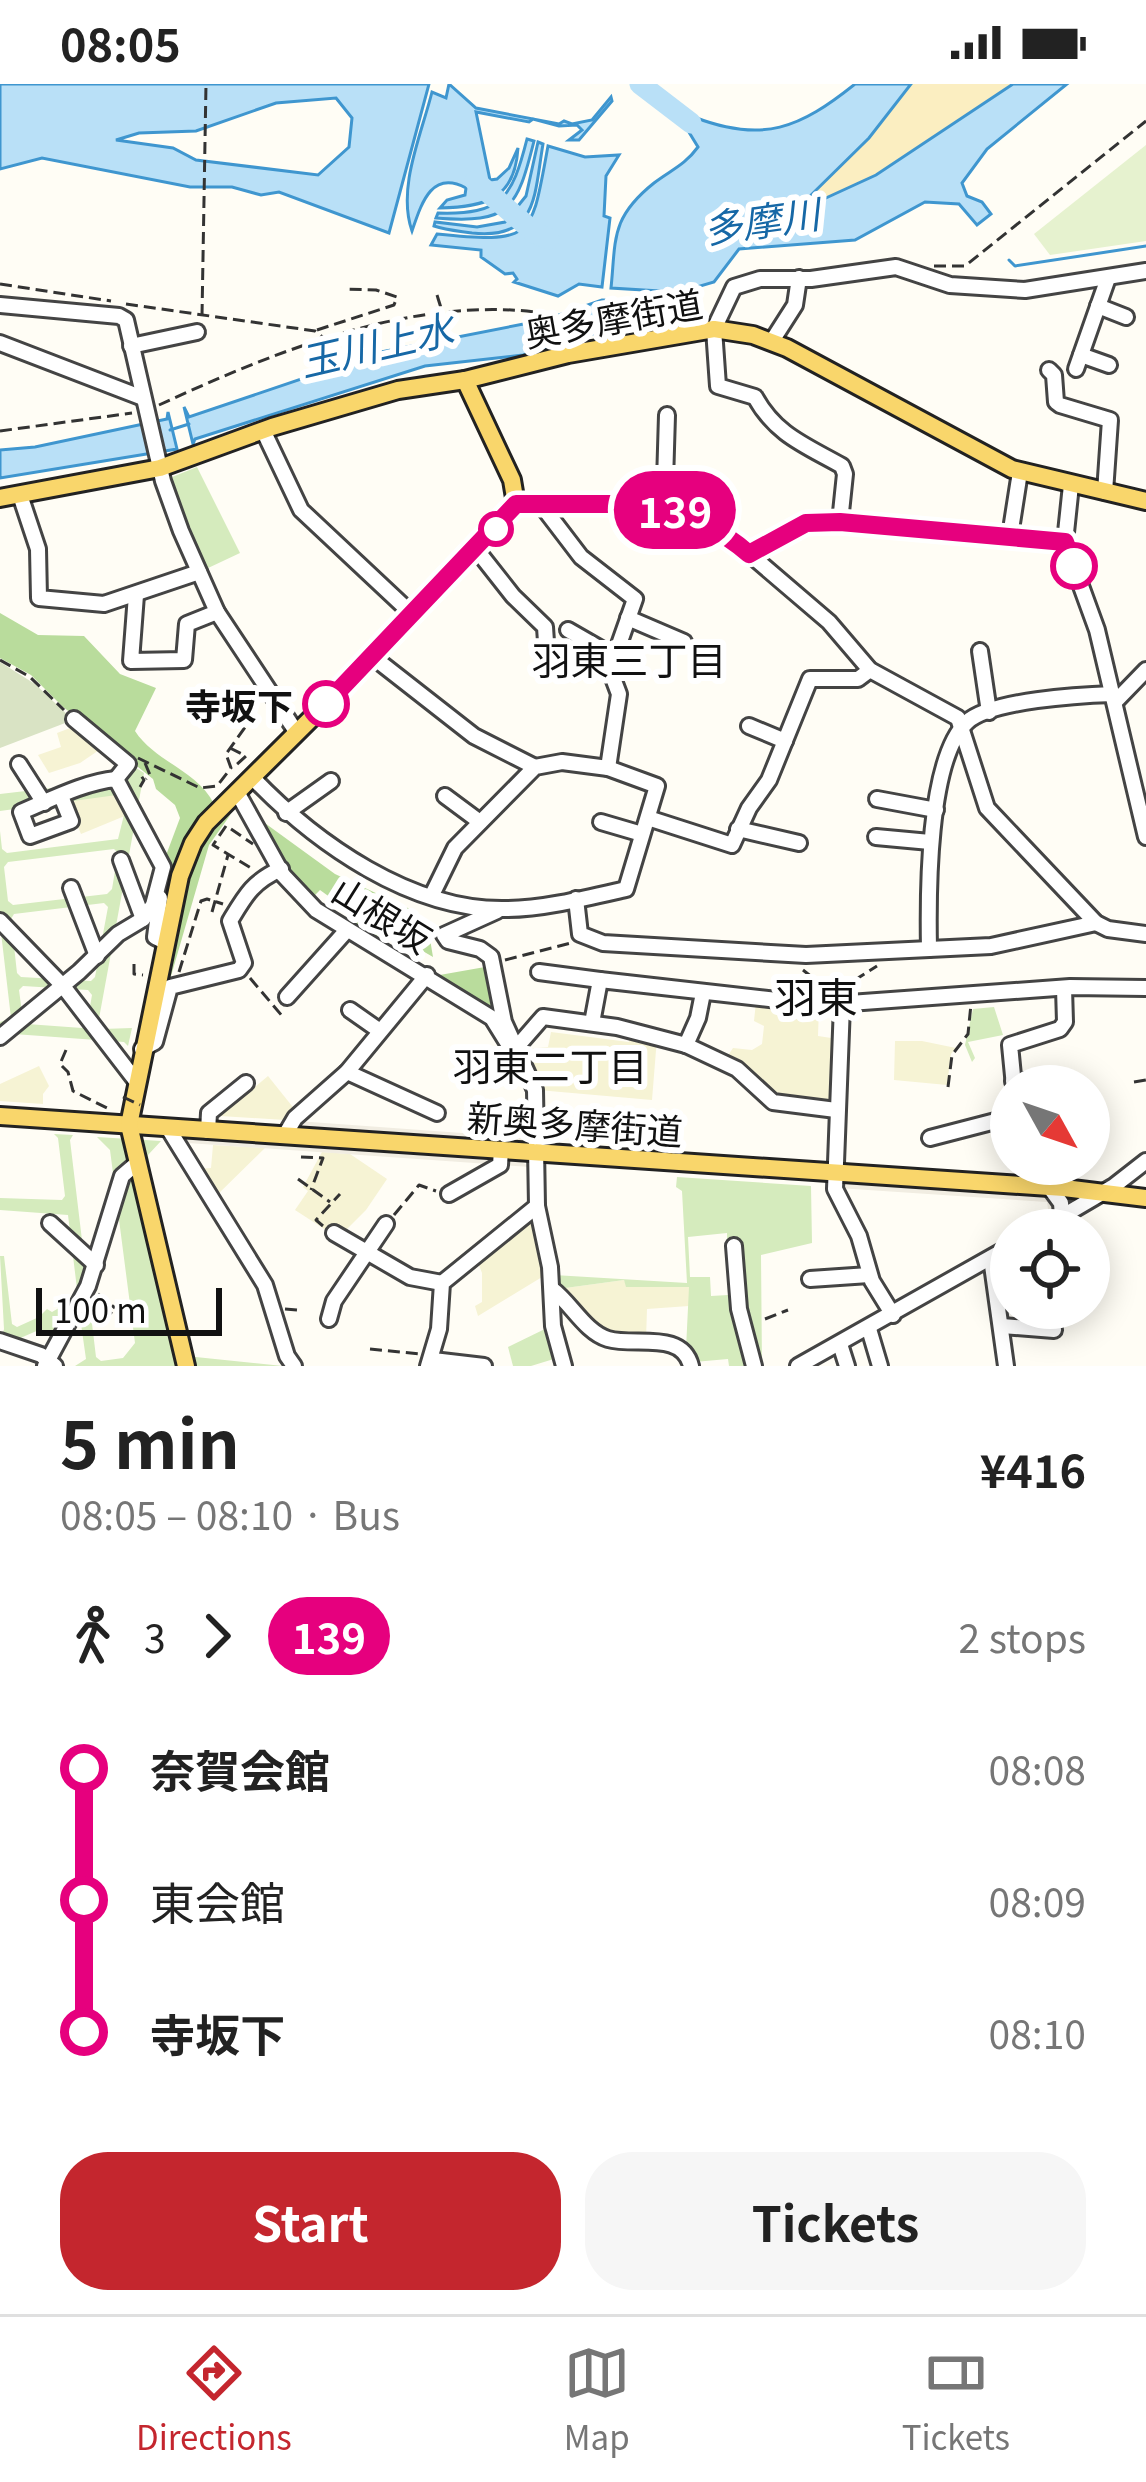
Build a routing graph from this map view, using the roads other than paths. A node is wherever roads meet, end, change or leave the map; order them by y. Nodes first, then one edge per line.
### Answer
1 (1146, 271) edge
2 (799, 278) junction
3 (1108, 278) junction
4 (0, 305) edge
5 (1098, 307) junction
6 (1126, 317) dead end
7 (714, 329) junction
8 (197, 332) dead end
9 (772, 341) junction
10 (0, 343) edge
11 (131, 346) junction
12 (1109, 365) dead end
13 (1049, 370) dead end
14 (465, 380) junction
15 (146, 409) junction
16 (667, 416) dead end
17 (263, 430) junction
18 (159, 460) junction
19 (1020, 472) junction
20 (1071, 484) junction
21 (1106, 492) junction
22 (20, 495) junction
23 (0, 499) edge
24 (1146, 501) edge
25 (539, 502) junction
26 (516, 504) junction
27 (652, 504) junction
28 (840, 522) junction
29 (1010, 536) junction
30 (1065, 542) junction
31 (476, 549) junction
32 (749, 554) junction
33 (199, 572) junction
34 (136, 595) junction
35 (217, 612) junction
36 (412, 615) junction
37 (628, 618) junction
38 (568, 630) dead end
39 (546, 642) dead end
40 (684, 642) dead end
41 (980, 651) dead end
42 (373, 657) junction
43 (614, 657) junction
44 (870, 670) junction
45 (1146, 670) edge
46 (1114, 698) junction
47 (989, 712) junction
48 (74, 719) road end
49 (749, 726) dead end
50 (963, 728) junction
51 (297, 733) junction
52 (785, 741) junction
53 (19, 764) dead end
54 (250, 764) junction
55 (535, 767) junction
56 (608, 768) junction
57 (116, 779) junction
58 (331, 781) dead end
59 (62, 796) junction
60 (445, 796) dead end
61 (240, 798) junction
62 (877, 799) dead end
63 (44, 803) junction
64 (936, 810) junction
65 (286, 813) junction
66 (648, 818) junction
67 (479, 822) junction
68 (601, 822) dead end
69 (738, 829) junction
70 (643, 834) junction
71 (876, 837) dead end
72 (1146, 837) edge
73 (930, 842) junction
74 (799, 843) dead end
75 (121, 860) dead end
76 (281, 869) junction
77 (158, 887) junction
78 (71, 889) dead end
79 (431, 897) junction
80 (576, 899) junction
81 (502, 910) junction
82 (143, 919) junction
83 (0, 921) edge
84 (1096, 923) junction
85 (346, 930) junction
86 (1146, 934) edge
87 (165, 942) junction
88 (929, 950) junction
89 (97, 956) junction
90 (538, 972) dead end
91 (427, 975) junction
92 (600, 980) junction
93 (63, 986) junction
94 (1064, 988) junction
95 (1146, 988) edge
96 (703, 993) junction
97 (836, 997) junction
98 (287, 998) dead end
99 (350, 1010) dead end
100 (592, 1023) junction
101 (380, 1031) junction
102 (0, 1037) edge
103 (686, 1045) junction
104 (516, 1048) junction
105 (142, 1049) junction
106 (1012, 1065) edge
107 (347, 1072) junction
108 (136, 1081) junction
109 (245, 1083) dead end
110 (836, 1110) junction
111 (437, 1113) dead end
112 (0, 1116) edge
113 (990, 1122) edge
114 (128, 1125) junction
115 (168, 1128) junction
116 (208, 1130) junction
117 (285, 1136) junction
118 (930, 1138) dead end
119 (500, 1150) junction
120 (535, 1153) junction
121 (1146, 1161) edge
122 (136, 1164) junction
123 (833, 1173) junction
124 (1050, 1188) junction
125 (1104, 1192) junction
126 (449, 1194) road end
127 (1146, 1198) edge
128 (538, 1206) junction
129 (1061, 1209) edge
130 (1075, 1209) edge
131 (50, 1223) dead end
132 (386, 1224) road end
133 (334, 1233) road end
134 (734, 1246) dead end
135 (363, 1252) junction
136 (990, 1259) edge
137 (96, 1265) junction
138 (869, 1275) junction
139 (809, 1279) dead end
140 (442, 1283) junction
141 (552, 1289) junction
142 (328, 1308) dead end
143 (893, 1315) junction
144 (869, 1329) junction
145 (1002, 1329) edge
146 (1041, 1329) edge
147 (1054, 1330) dead end
148 (0, 1341) edge
149 (840, 1344) junction
150 (430, 1363) edge
151 (49, 1364) edge
152 (292, 1365) edge
153 (186, 1366) edge
154 (484, 1366) edge
155 (564, 1366) edge
156 (691, 1366) edge
157 (754, 1366) edge
158 (798, 1366) edge
159 (847, 1366) edge
160 (880, 1366) edge
161 (1006, 1366) edge

1 - 3 street
2 - 3 street
2 - 7 street
2 - 9 street
3 - 5 street
4 - 11 street
5 - 6 street
5 - 12 street
7 - 9 main road, 奥多摩街道
7 - 14 main road, 奥多摩街道
7 - 28 street
8 - 11 street
9 - 19 main road, 奥多摩街道
10 - 15 street
11 - 15 street
13 - 21 street
14 - 17 main road, 奥多摩街道
14 - 26 main road
15 - 18 street
16 - 27 street
17 - 18 main road, 奥多摩街道
17 - 36 street
18 - 22 main road, 奥多摩街道
18 - 33 street
19 - 20 main road, 奥多摩街道
19 - 29 street
20 - 21 main road, 奥多摩街道
20 - 30 street
21 - 24 main road, 奥多摩街道
22 - 23 main road, 奥多摩街道
22 - 34 street
25 - 26 street
25 - 27 street
25 - 37 street
26 - 31 main road
27 - 32 street
28 - 29 street
28 - 32 street
29 - 30 street
30 - 46 street
31 - 36 main road
31 - 39 street
32 - 44 street
33 - 34 street
33 - 35 street
34 - 35 street
35 - 51 street
36 - 42 main road
37 - 40 street
37 - 43 street
38 - 43 street
41 - 47 street
42 - 51 main road
42 - 55 street
43 - 56 street
44 - 50 street
44 - 52 street
45 - 46 street
46 - 47 street
46 - 72 street
47 - 50 street
48 - 57 street
49 - 52 street
50 - 64 street
50 - 84 street
51 - 54 main road
52 - 69 street
53 - 63 street
54 - 61 main road
54 - 65 street
55 - 56 street
55 - 67 street
56 - 66 street
57 - 59 street
57 - 77 street
58 - 65 street
59 - 63 street
59 - 63 street
60 - 67 street
61 - 76 street, 山根坂
61 - 87 main road
62 - 64 street
64 - 73 street
65 - 79 street
66 - 69 street
66 - 70 street
67 - 79 street
68 - 70 street
69 - 74 street
70 - 80 street
71 - 73 street
73 - 88 street
75 - 82 street
76 - 85 street, 山根坂
76 - 105 street
77 - 82 street
77 - 87 street
78 - 89 street
79 - 81 street
80 - 81 street
80 - 88 street
81 - 104 street
82 - 89 street
83 - 93 street
84 - 86 street
84 - 88 street
85 - 91 street, 山根坂
85 - 98 street
87 - 105 main road
89 - 93 street
90 - 92 street
91 - 101 street
91 - 104 street, 山根坂
92 - 96 street
92 - 100 street
93 - 102 street
93 - 108 street
94 - 95 street
94 - 97 street
94 - 106 street
96 - 97 street
96 - 103 street
97 - 110 street
99 - 101 street
100 - 103 street
100 - 104 street
101 - 107 street
103 - 110 street
104 - 120 street
105 - 108 main road
107 - 111 street
107 - 117 street
108 - 114 main road
109 - 116 street
110 - 123 street
112 - 114 main road, 新奥多摩街道
113 - 118 street
114 - 115 main road, 新奥多摩街道
114 - 122 main road
115 - 116 main road, 新奥多摩街道
115 - 152 street
116 - 117 main road, 新奥多摩街道
117 - 119 main road, 新奥多摩街道
119 - 120 main road, 新奥多摩街道
119 - 126 street
120 - 123 main road, 新奥多摩街道
120 - 128 street
121 - 125 street
122 - 137 street
122 - 153 main road
123 - 124 main road, 新奥多摩街道
123 - 138 street
124 - 125 main road, 新奥多摩街道
124 - 129 street
125 - 127 main road, 新奥多摩街道
125 - 130 street
128 - 140 street
128 - 141 street
131 - 137 street
132 - 135 street
133 - 135 street
134 - 157 street
135 - 140 street
135 - 142 street
136 - 143 street
137 - 151 street
138 - 139 street
138 - 143 street
140 - 150 street
141 - 155 street
141 - 156 street
143 - 144 street
144 - 149 street
144 - 160 street
145 - 161 street
146 - 147 street
148 - 151 street
149 - 158 street
149 - 159 street
150 - 154 street

